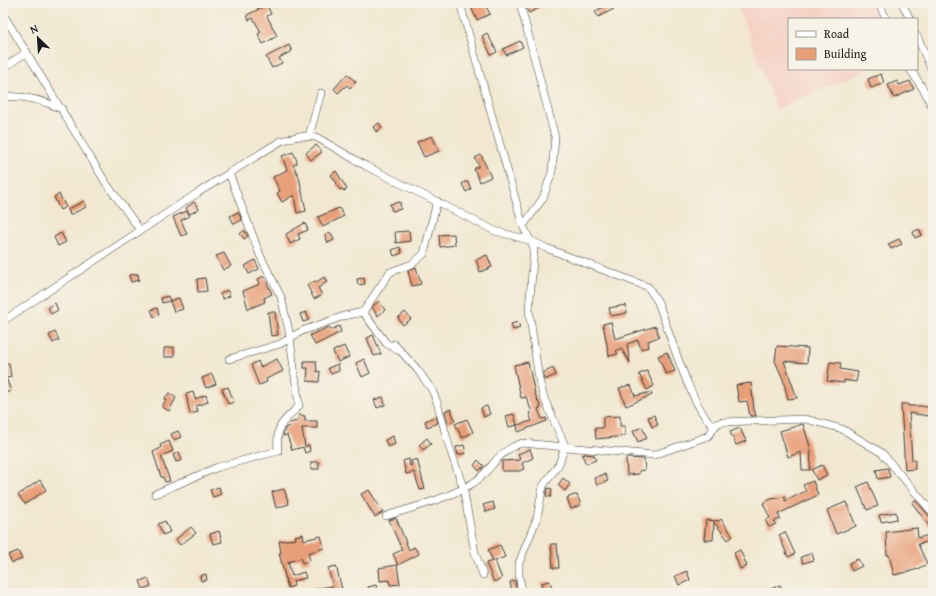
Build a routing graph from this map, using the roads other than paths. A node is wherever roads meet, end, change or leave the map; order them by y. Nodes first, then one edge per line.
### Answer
1 (460, 3) edge
2 (520, 3) edge
3 (879, 3) edge
4 (902, 3) edge
5 (3, 14) edge
6 (886, 18) edge
7 (910, 18) edge
8 (918, 38) edge
9 (27, 52) junction
10 (3, 68) edge
11 (911, 70) edge
12 (933, 73) edge
13 (321, 93) dead end
14 (3, 96) edge
15 (931, 100) edge
16 (62, 109) junction
17 (933, 109) edge
18 (309, 136) junction
19 (229, 173) junction
20 (437, 201) junction
21 (524, 226) junction
22 (140, 230) junction
23 (532, 241) junction
24 (363, 312) junction
25 (3, 320) edge
26 (290, 338) junction
27 (394, 344) dead end
28 (403, 354) junction
29 (229, 359) dead end
30 (718, 423) junction
31 (565, 446) junction
32 (463, 487) junction
33 (156, 494) dead end
34 (933, 513) edge
35 (386, 516) dead end
36 (483, 575) dead end
37 (522, 593) edge

1 - 21 street
2 - 21 street
3 - 6 street
4 - 7 street
5 - 9 street
8 - 12 street
9 - 10 street
9 - 16 street
11 - 15 street
13 - 18 street
14 - 16 street
15 - 17 street
16 - 22 street
18 - 19 street
18 - 20 street
19 - 22 street
19 - 26 street
20 - 23 street
20 - 24 street
21 - 23 street
22 - 25 street
23 - 30 street
23 - 31 street
24 - 26 street
24 - 28 street
26 - 29 street
26 - 33 street
27 - 28 street
28 - 32 street
30 - 31 street
30 - 34 street
31 - 32 street
31 - 37 street
32 - 35 street
32 - 36 street

